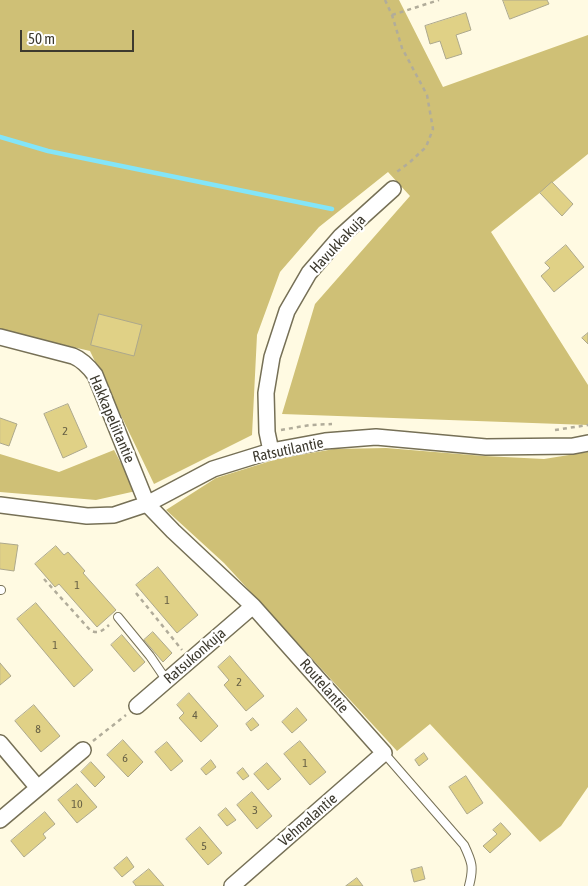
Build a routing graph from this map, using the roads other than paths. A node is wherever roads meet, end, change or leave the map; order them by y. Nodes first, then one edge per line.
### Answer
1 (393, 189) dead end
2 (0, 337) edge
3 (588, 443) edge
4 (271, 451) junction
5 (148, 504) junction
6 (0, 505) edge
7 (253, 606) junction
8 (118, 617) road end
9 (167, 681) junction
10 (137, 706) road end
11 (0, 744) edge
12 (83, 750) road end
13 (384, 753) junction
14 (38, 788) junction
15 (0, 820) edge
16 (232, 886) edge
17 (469, 886) edge

1 - 4 street, Havukkakuja
2 - 5 street, Hakkapeliitantie
3 - 4 street, Ratsutilantie
4 - 5 street, Ratsutilantie
5 - 6 street, Ratsutilantie
5 - 7 street, Routelantie
7 - 9 street, Ratsukonkuja
7 - 13 street, Routelantie
8 - 9 lane
9 - 10 street, Ratsukonkuja
11 - 14 street
12 - 14 street
13 - 16 street, Vehmalantie
13 - 17 lane, Routelantie
14 - 15 street

